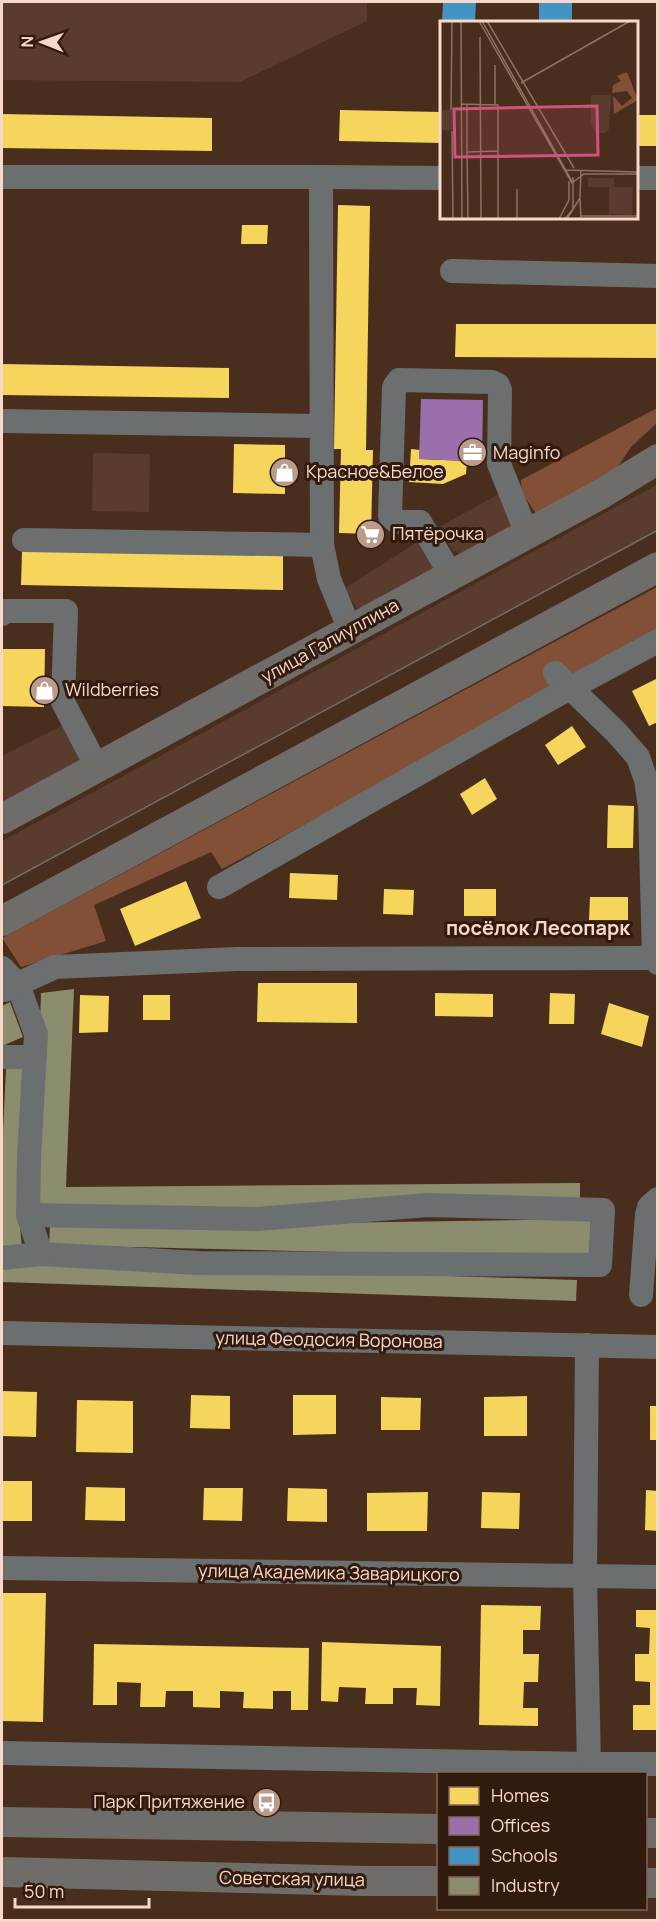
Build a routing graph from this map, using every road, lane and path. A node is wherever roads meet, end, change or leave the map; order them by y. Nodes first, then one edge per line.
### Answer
1 (2, 177) edge
2 (321, 177) junction
3 (440, 177) edge
4 (638, 178) edge
5 (657, 178) edge
6 (452, 271) dead end
7 (657, 276) edge
8 (2, 421) edge
9 (320, 426) junction
10 (657, 459) edge
11 (527, 534) junction
12 (24, 540) dead end
13 (322, 544) junction
14 (657, 567) edge
15 (451, 575) junction
16 (2, 614) edge
17 (350, 630) junction
18 (657, 641) edge
19 (563, 681) junction
20 (97, 768) junction
21 (2, 819) edge
22 (219, 887) dead end
23 (2, 921) edge
24 (656, 960) edge
25 (2, 968) edge
26 (10, 988) edge
27 (2, 1057) edge
28 (35, 1057) junction
29 (657, 1199) edge
30 (28, 1215) junction
31 (41, 1254) junction
32 (2, 1258) edge
33 (641, 1295) dead end
34 (2, 1333) edge
35 (587, 1345) junction
36 (657, 1347) edge
37 (2, 1568) edge
38 (585, 1577) junction
39 (657, 1577) edge
40 (2, 1753) edge
41 (589, 1764) junction
42 (657, 1764) edge
43 (2, 1822) edge
44 (437, 1829) edge
45 (2, 1872) edge
46 (437, 1881) edge

1 - 2 street
2 - 3 street
2 - 9 street
4 - 5 street
6 - 7 street
8 - 9 street
9 - 13 street
10 - 11 main road, улица Галиуллина
11 - 15 main road, улица Галиуллина
11 - 15 street
12 - 13 street
13 - 17 street
14 - 23 main road
15 - 17 main road, улица Галиуллина
16 - 20 street
17 - 20 main road, улица Галиуллина
18 - 19 street
19 - 22 street
19 - 24 street
20 - 21 main road, улица Галиуллина
24 - 26 street
25 - 26 street
26 - 28 street
27 - 28 street
28 - 30 street
29 - 33 street
30 - 31 street
30 - 31 street
31 - 32 street
34 - 35 street, улица Феодосия Воронова
35 - 36 street, улица Феодосия Воронова
35 - 38 street
37 - 38 street, улица Академика Заварицкого
38 - 39 street, улица Академика Заварицкого
38 - 41 street
40 - 41 street
41 - 42 street
43 - 44 main road
45 - 46 main road, Советская улица

